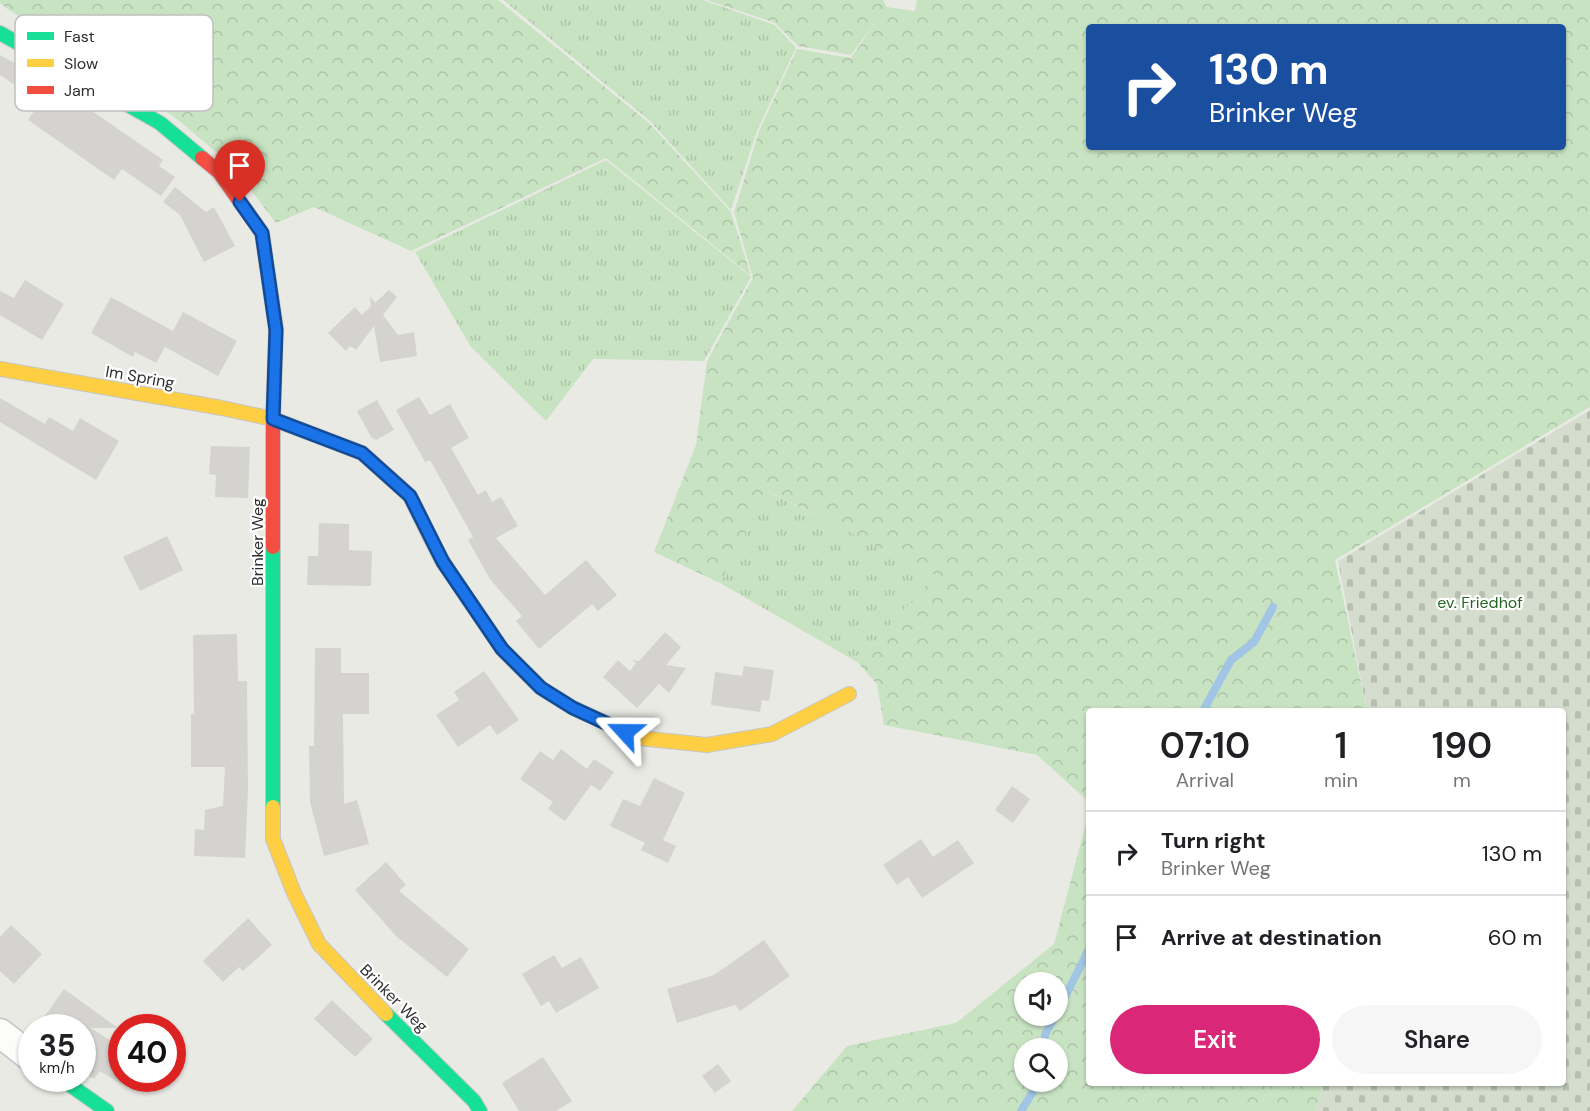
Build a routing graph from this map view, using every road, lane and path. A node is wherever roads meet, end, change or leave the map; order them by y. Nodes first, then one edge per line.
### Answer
1 (0, 33) edge
2 (15, 41) edge
3 (139, 111) edge
4 (0, 369) edge
5 (273, 419) junction
6 (849, 694) dead end
7 (0, 1034) edge
8 (18, 1048) edge
9 (80, 1092) edge
10 (107, 1111) edge
11 (480, 1111) edge

1 - 2 street, Brinker Weg
3 - 5 street, Brinker Weg
4 - 5 street, Im Spring
5 - 6 street, Im Spring
5 - 11 street, Brinker Weg
7 - 8 street
9 - 10 street

